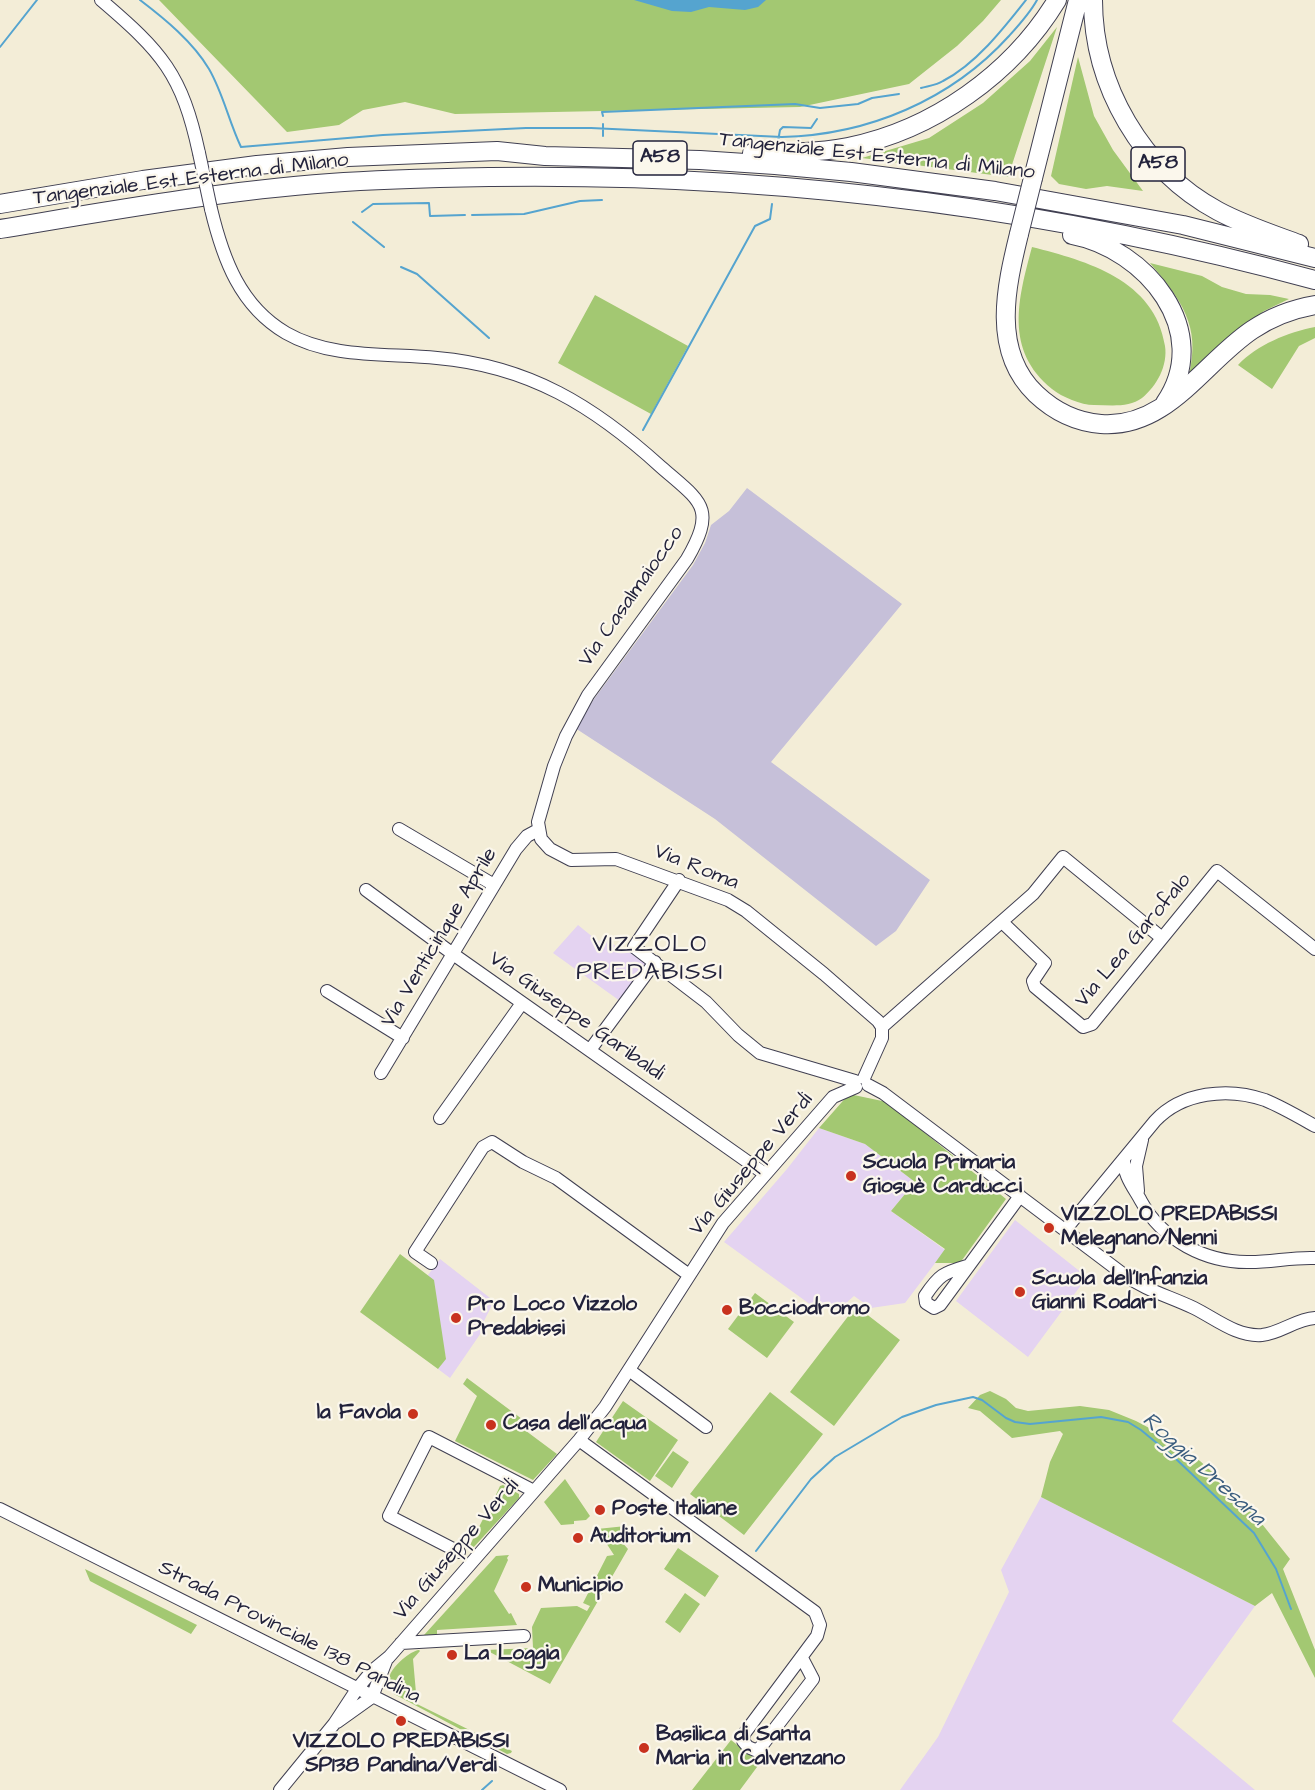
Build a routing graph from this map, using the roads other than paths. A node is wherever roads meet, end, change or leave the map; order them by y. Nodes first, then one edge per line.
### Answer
1 (101, 0) edge
2 (1057, 0) edge
3 (1078, 0) edge
4 (1093, 0) edge
5 (599, 156) junction
6 (918, 201) junction
7 (0, 204) edge
8 (0, 229) edge
9 (1315, 249) edge
10 (1315, 258) edge
11 (1315, 280) edge
12 (1315, 305) edge
13 (1162, 406) junction
14 (399, 829) dead end
15 (538, 830) junction
16 (679, 880) junction
17 (494, 885) junction
18 (366, 890) dead end
19 (1002, 922) junction
20 (1162, 938) junction
21 (1315, 949) edge
22 (453, 954) junction
23 (655, 962) junction
24 (327, 991) dead end
25 (522, 1002) junction
26 (882, 1027) junction
27 (403, 1038) junction
28 (590, 1050) junction
29 (381, 1072) dead end
30 (861, 1083) junction
31 (440, 1118) dead end
32 (1315, 1126) edge
33 (1144, 1134) junction
34 (1124, 1159) junction
35 (765, 1174) junction
36 (1136, 1174) junction
37 (1100, 1189) junction
38 (1134, 1190) junction
39 (1020, 1196) junction
40 (1141, 1201) junction
41 (1065, 1230) junction
42 (1315, 1258) edge
43 (431, 1263) dead end
44 (967, 1266) dead end
45 (689, 1275) junction
46 (1315, 1318) edge
47 (629, 1370) junction
48 (706, 1427) dead end
49 (579, 1440) junction
50 (534, 1491) junction
51 (0, 1509) edge
52 (459, 1552) dead end
53 (524, 1636) dead end
54 (401, 1643) junction
55 (389, 1657) junction
56 (802, 1658) junction
57 (357, 1689) junction
58 (372, 1697) junction
59 (334, 1724) junction
60 (280, 1790) edge
61 (560, 1790) edge

1 - 15 street, Via Casalmaiocco, bridge
2 - 5 highway, A58
3 - 13 highway, bridge
4 - 9 highway, A58
5 - 7 highway, Tangenziale Est Esterna di Milano / A58
5 - 10 highway, Tangenziale Est Esterna di Milano / A58
6 - 8 highway, Tangenziale Est Esterna di Milano / A58
6 - 11 highway, Tangenziale Est Esterna di Milano / A58
6 - 13 highway, A58
12 - 13 highway
14 - 17 street
15 - 16 street, Via Roma
15 - 17 street, Via Venticinque Aprile
16 - 23 street
16 - 26 street, Via Roma
17 - 22 street, Via Venticinque Aprile
18 - 22 street, Via Giuseppe Garibaldi
19 - 20 street
19 - 20 street, Via Lea Garofalo
19 - 26 street
20 - 21 street, Via Lea Garofalo
22 - 25 street, Via Giuseppe Garibaldi
22 - 27 street, Via Venticinque Aprile
23 - 28 street
23 - 30 street
24 - 27 street
25 - 28 street, Via Giuseppe Garibaldi
25 - 31 street
26 - 30 street
27 - 29 street, Via Venticinque Aprile
28 - 35 street, Via Giuseppe Garibaldi
30 - 35 street, Via Giuseppe Verdi
30 - 39 street
32 - 33 street
33 - 34 street
33 - 36 street
34 - 36 street
34 - 37 street
34 - 38 street
35 - 45 street, Via Giuseppe Verdi
36 - 40 street
37 - 38 street
37 - 41 street
38 - 40 street
39 - 41 street
39 - 44 street
40 - 42 street
41 - 46 street
43 - 45 street
45 - 47 street, Via Giuseppe Verdi
47 - 48 street
47 - 49 street, Via Giuseppe Verdi
49 - 50 street, Via Giuseppe Verdi
49 - 56 street
50 - 52 street
50 - 54 street, Via Giuseppe Verdi
51 - 57 street, Strada Provinciale 138 Pandina
53 - 54 street, Via Giuseppe Verdi
54 - 55 street, Via Giuseppe Verdi
55 - 57 street
55 - 58 street
56 - 56 street
57 - 58 street, Strada Provinciale 138 Pandina
57 - 59 street
58 - 59 street
58 - 61 street, Strada Provinciale 138 Pandina
59 - 60 street

